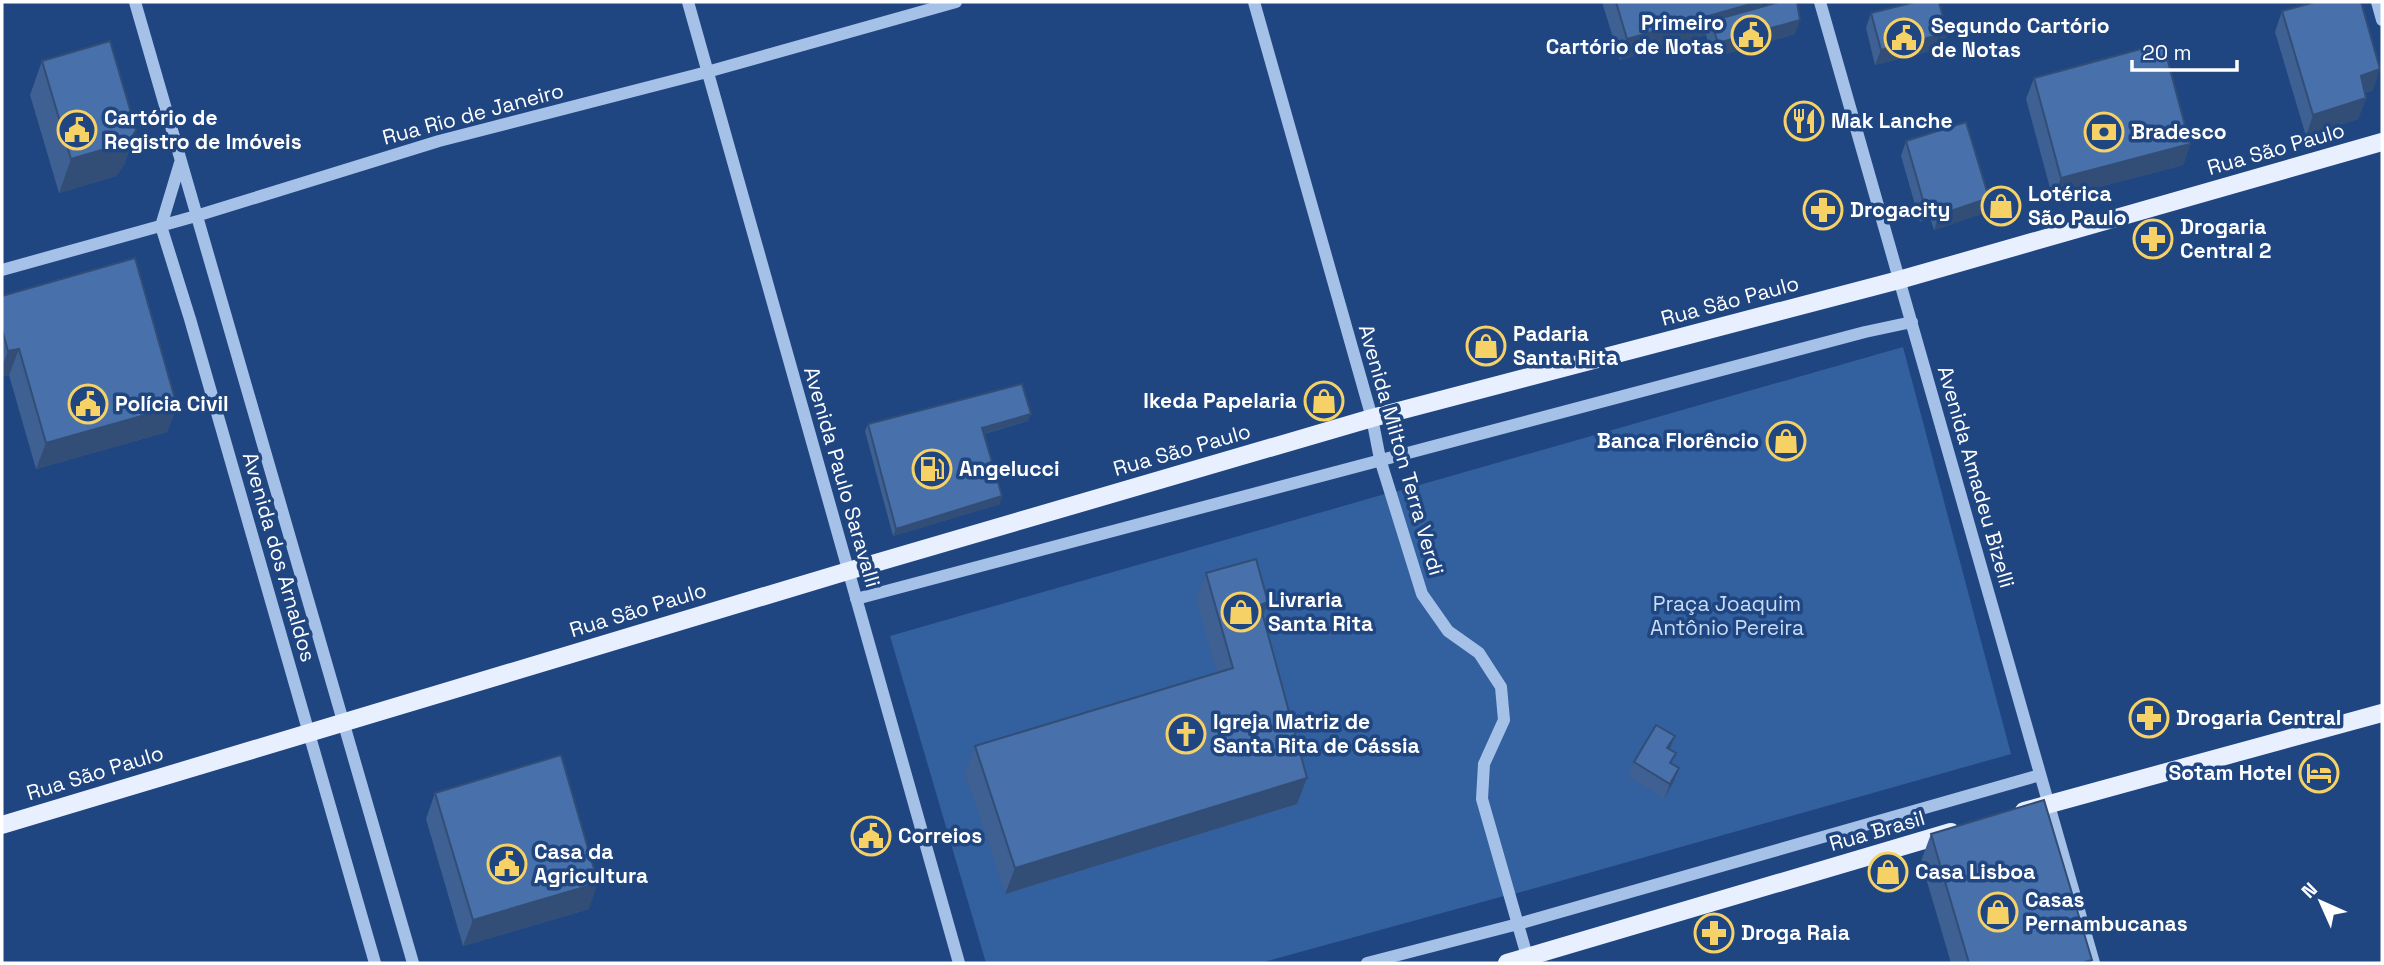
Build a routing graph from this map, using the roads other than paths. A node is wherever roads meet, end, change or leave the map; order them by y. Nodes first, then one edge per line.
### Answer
1 (135, 2) edge
2 (688, 2) edge
3 (956, 2) edge
4 (1254, 2) edge
5 (1820, 2) edge
6 (2377, 2) edge
7 (2382, 20) edge
8 (707, 72) junction
9 (2382, 142) edge
10 (181, 163) junction
11 (196, 216) junction
12 (161, 226) junction
13 (2, 270) edge
14 (1899, 280) junction
15 (1912, 322) junction
16 (1373, 418) junction
17 (1380, 459) junction
18 (848, 571) junction
19 (856, 599) junction
20 (2382, 713) edge
21 (345, 721) junction
22 (308, 731) junction
23 (2040, 775) junction
24 (2048, 804) junction
25 (2008, 816) edge
26 (2, 825) edge
27 (1968, 827) edge
28 (1518, 924) junction
29 (1529, 960) edge
30 (375, 963) edge
31 (413, 963) edge
32 (959, 963) edge
33 (1367, 963) edge
34 (1507, 963) edge
35 (2094, 963) edge

1 - 10 street, Avenida dos Arnaldos
2 - 8 street, Avenida Paulo Saravalli
3 - 8 street, Rua Rio de Janeiro
4 - 16 street, Avenida Milton Terra Verdi
5 - 14 street, Avenida Amadeu Bizelli
6 - 7 street
8 - 11 street, Rua Rio de Janeiro
8 - 18 street, Avenida Paulo Saravalli
9 - 14 main road, Rua São Paulo
10 - 11 street, Avenida dos Arnaldos
10 - 12 street
11 - 12 street, Rua Rio de Janeiro
11 - 21 street, Avenida dos Arnaldos
12 - 13 street, Rua Rio de Janeiro
12 - 22 street, Avenida dos Arnaldos
14 - 15 street, Avenida Amadeu Bizelli
14 - 16 main road, Rua São Paulo
15 - 17 street
15 - 23 street, Avenida Amadeu Bizelli
16 - 17 street, Avenida Milton Terra Verdi
16 - 18 main road, Rua São Paulo
17 - 19 street
17 - 28 street, Avenida Milton Terra Verdi
18 - 19 street, Avenida Paulo Saravalli
18 - 21 main road, Rua São Paulo
19 - 32 street, Avenida Paulo Saravalli
20 - 24 main road
21 - 22 main road, Rua São Paulo
21 - 31 street, Avenida dos Arnaldos
22 - 26 main road, Rua São Paulo
22 - 30 street, Avenida dos Arnaldos
23 - 24 street, Avenida Amadeu Bizelli
23 - 28 street, Rua Brasil
24 - 25 main road
24 - 35 street, Avenida Amadeu Bizelli
27 - 29 main road, Rua Brasil
28 - 29 street, Avenida Milton Terra Verdi
28 - 33 street, Rua Brasil
29 - 34 main road, Rua Brasil

